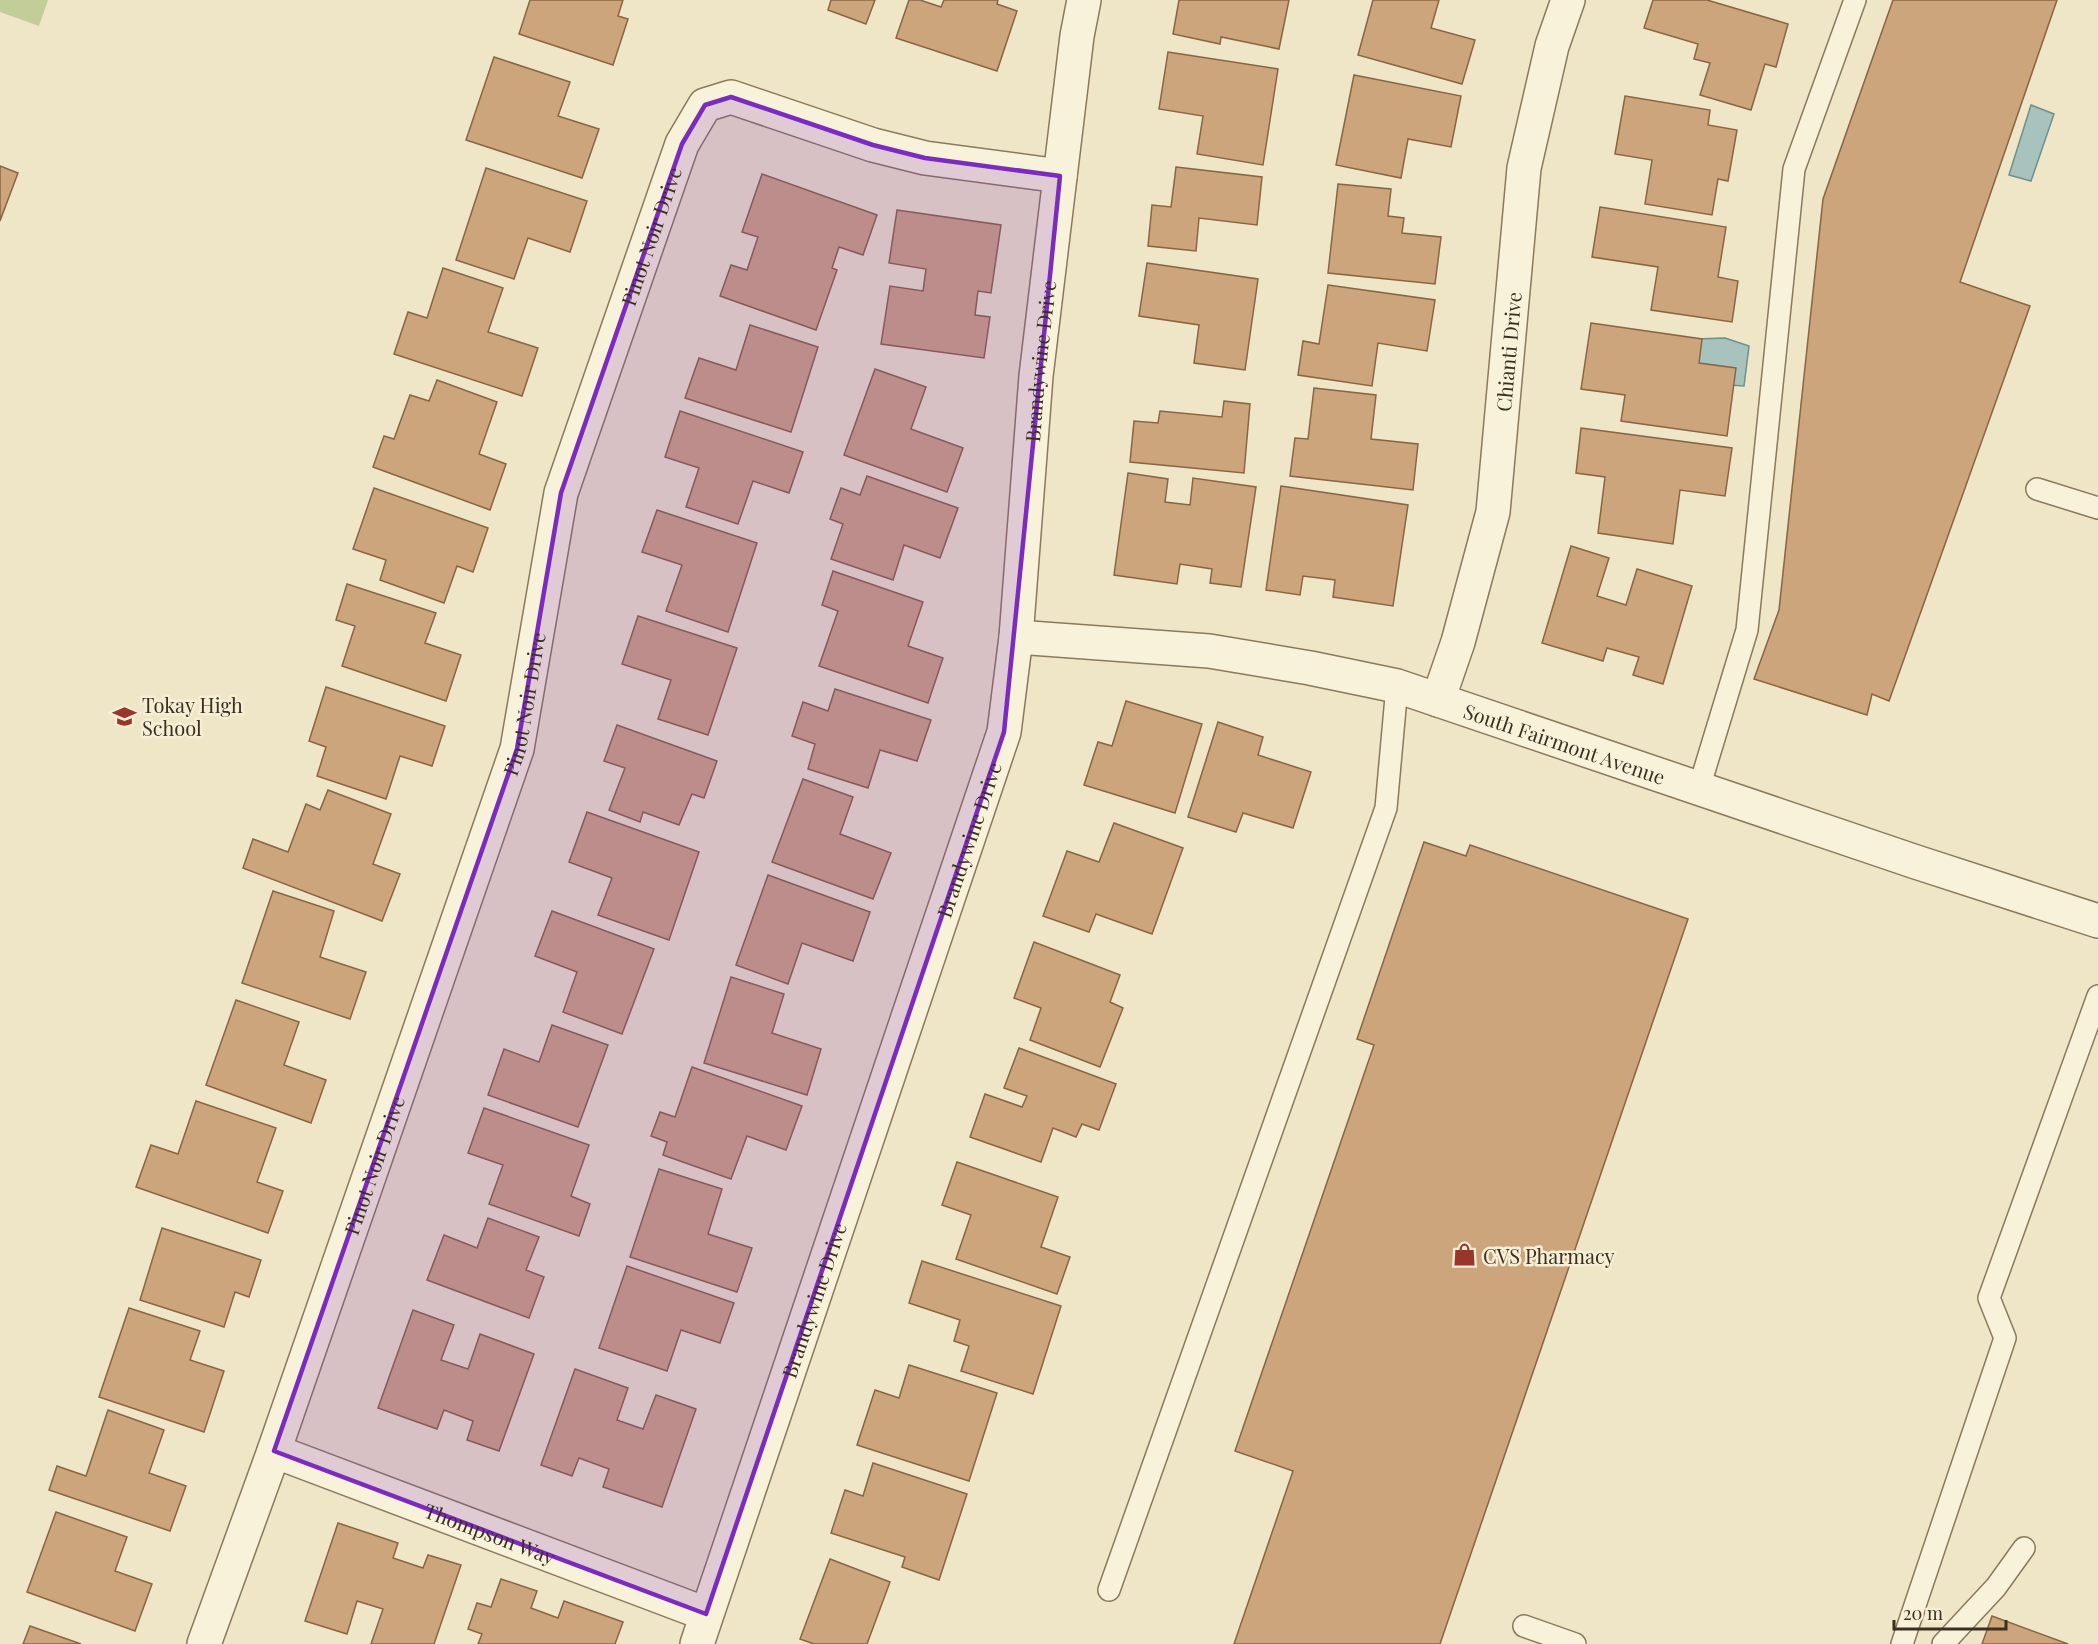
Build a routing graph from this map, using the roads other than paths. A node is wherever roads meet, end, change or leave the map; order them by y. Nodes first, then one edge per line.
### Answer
1 (1084, 0) edge
2 (1568, 0) edge
3 (1855, 0) edge
4 (1060, 176) junction
5 (2037, 489) dead end
6 (2098, 508) edge
7 (1016, 637) junction
8 (1397, 686) junction
9 (1438, 700) junction
10 (1699, 788) junction
11 (2098, 921) edge
12 (2098, 996) edge
13 (274, 1451) junction
14 (2024, 1548) dead end
15 (1109, 1590) dead end
16 (1524, 1626) dead end
17 (701, 1629) edge
18 (204, 1644) edge
19 (1575, 1644) edge
20 (1902, 1644) edge
21 (1943, 1644) edge

1 - 4 street, Brandywine Drive
2 - 9 street, Chianti Drive
3 - 10 lane
4 - 7 street, Brandywine Drive
4 - 13 street, Pinot Noir Drive
5 - 6 lane
7 - 8 street, South Fairmont Avenue
7 - 17 street, Brandywine Drive
8 - 9 street, South Fairmont Avenue
8 - 15 lane
9 - 10 street, South Fairmont Avenue
10 - 11 street, South Fairmont Avenue
12 - 20 lane
13 - 17 street, Thompson Way
13 - 18 street, Pinot Noir Drive
14 - 21 lane
16 - 19 lane

